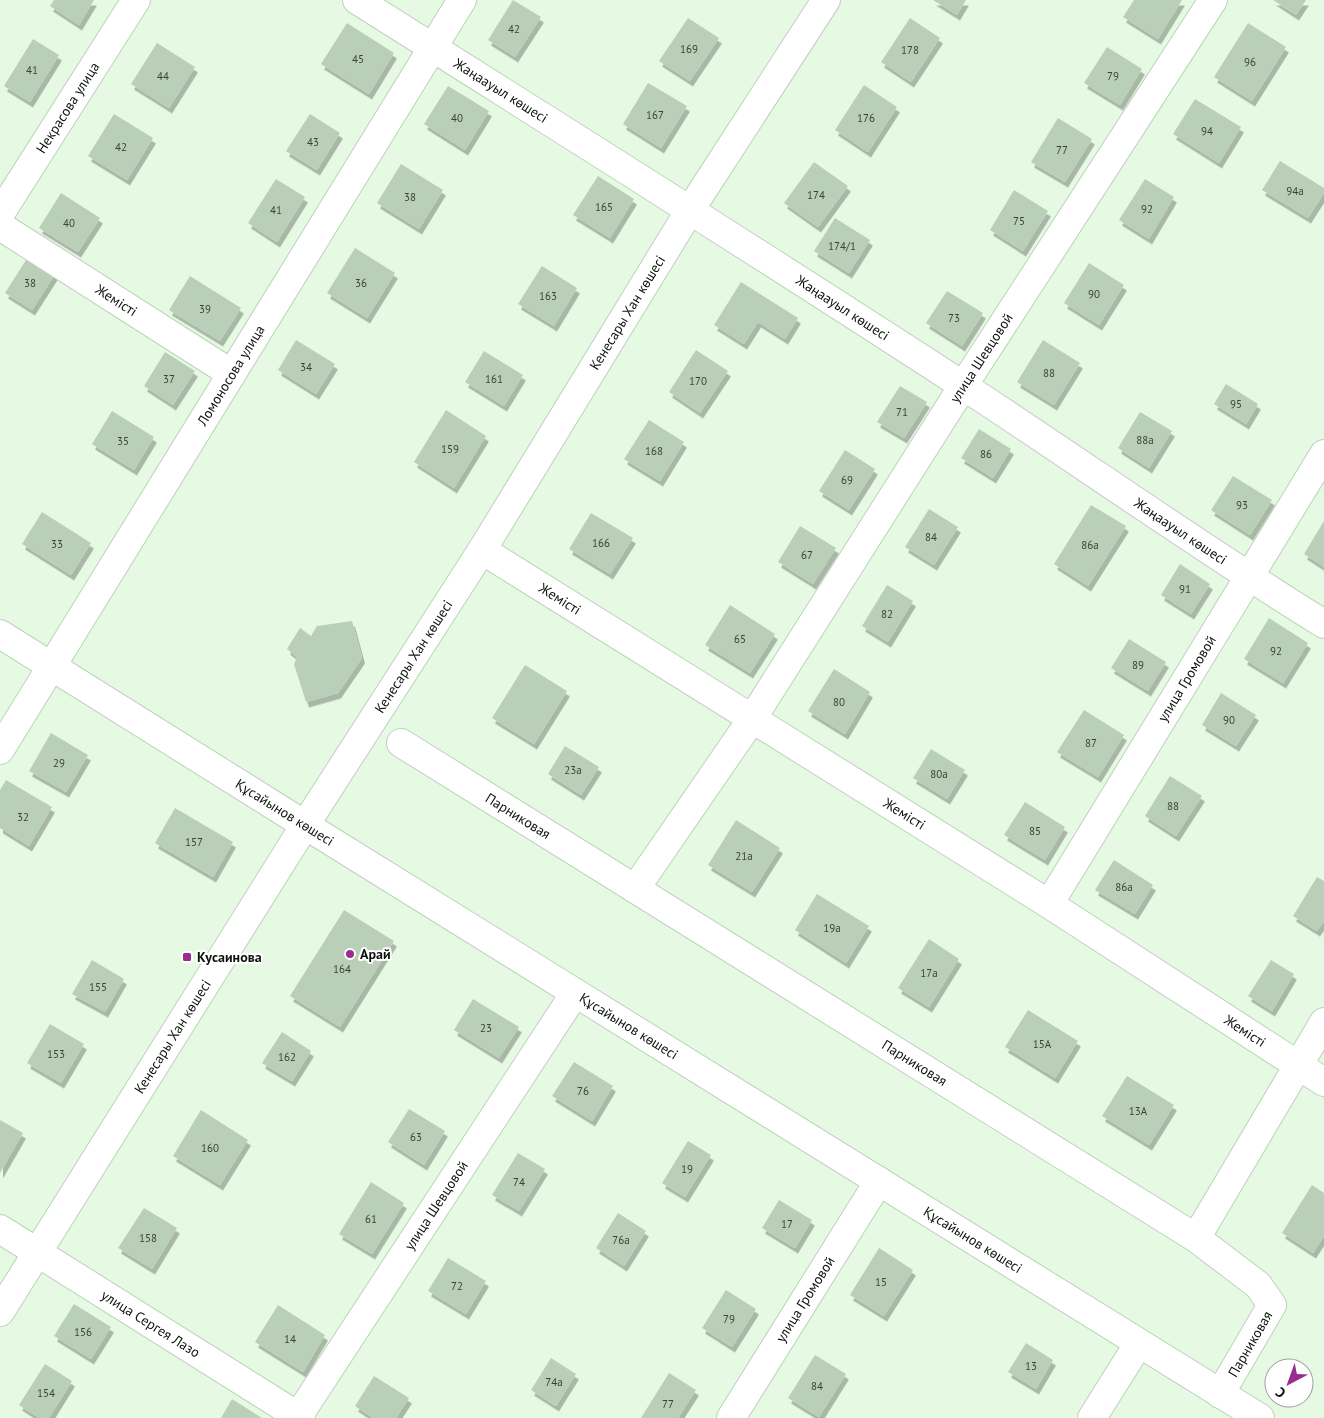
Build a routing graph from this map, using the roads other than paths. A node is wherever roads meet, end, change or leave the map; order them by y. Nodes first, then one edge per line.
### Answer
1 (136, 0) edge
2 (357, 0) edge
3 (462, 0) edge
4 (826, 0) edge
5 (1213, 0) edge
6 (433, 48) junction
7 (690, 210) junction
8 (0, 214) edge
9 (0, 226) edge
10 (232, 374) junction
11 (964, 386) junction
12 (1324, 454) edge
13 (482, 550) junction
14 (1248, 577) junction
15 (1324, 624) edge
16 (0, 634) edge
17 (53, 667) junction
18 (752, 719) junction
19 (401, 743) dead end
20 (0, 750) edge
21 (305, 825) junction
22 (635, 889) junction
23 (1049, 904) junction
24 (576, 994) junction
25 (1324, 1022) edge
26 (1299, 1065) junction
27 (1324, 1082) edge
28 (879, 1181) junction
29 (0, 1229) edge
30 (1196, 1238) junction
31 (37, 1253) junction
32 (0, 1312) edge
33 (1139, 1343) junction
34 (1220, 1394) junction
35 (298, 1417) edge
36 (731, 1418) edge
37 (1092, 1418) edge
38 (1260, 1418) edge

1 - 8 street, Некрасова улица
2 - 6 street, Жаңаауыл көшесі
3 - 6 street, Ломоносова улица
4 - 7 street, Кенесары Хан көшесі
5 - 11 street, улица Шевцовой
6 - 7 street, Жаңаауыл көшесі
6 - 10 street, Ломоносова улица
7 - 11 street, Жаңаауыл көшесі
7 - 13 street, Кенесары Хан көшесі
9 - 10 street, Жемісті
10 - 17 street, Ломоносова улица
11 - 14 street, Жаңаауыл көшесі
11 - 18 street, улица Шевцовой
12 - 14 street, улица Громовой
13 - 18 street, Жемісті
13 - 21 street, Кенесары Хан көшесі
14 - 15 street, Жаңаауыл көшесі
14 - 23 street, улица Громовой
16 - 17 street, Құсайынов көшесі
17 - 20 street, Ломоносова улица
17 - 21 street, Құсайынов көшесі
18 - 22 street
18 - 23 street, Жемісті
19 - 22 street, Парниковая
21 - 24 street, Құсайынов көшесі
21 - 31 street, Кенесары Хан көшесі
22 - 30 street, Парниковая
23 - 26 street, Жемісті
24 - 28 street, Құсайынов көшесі
24 - 35 street, улица Шевцовой
25 - 26 street
26 - 27 street, Жемісті
26 - 30 street
28 - 33 street, Құсайынов көшесі
28 - 36 street, улица Громовой
29 - 31 street, улица Сергея Лазо
30 - 34 street, Парниковая
31 - 32 street, Кенесары Хан көшесі
31 - 35 street, улица Сергея Лазо
33 - 34 street, Құсайынов көшесі
33 - 37 street
34 - 38 street, Құсайынов көшесі

